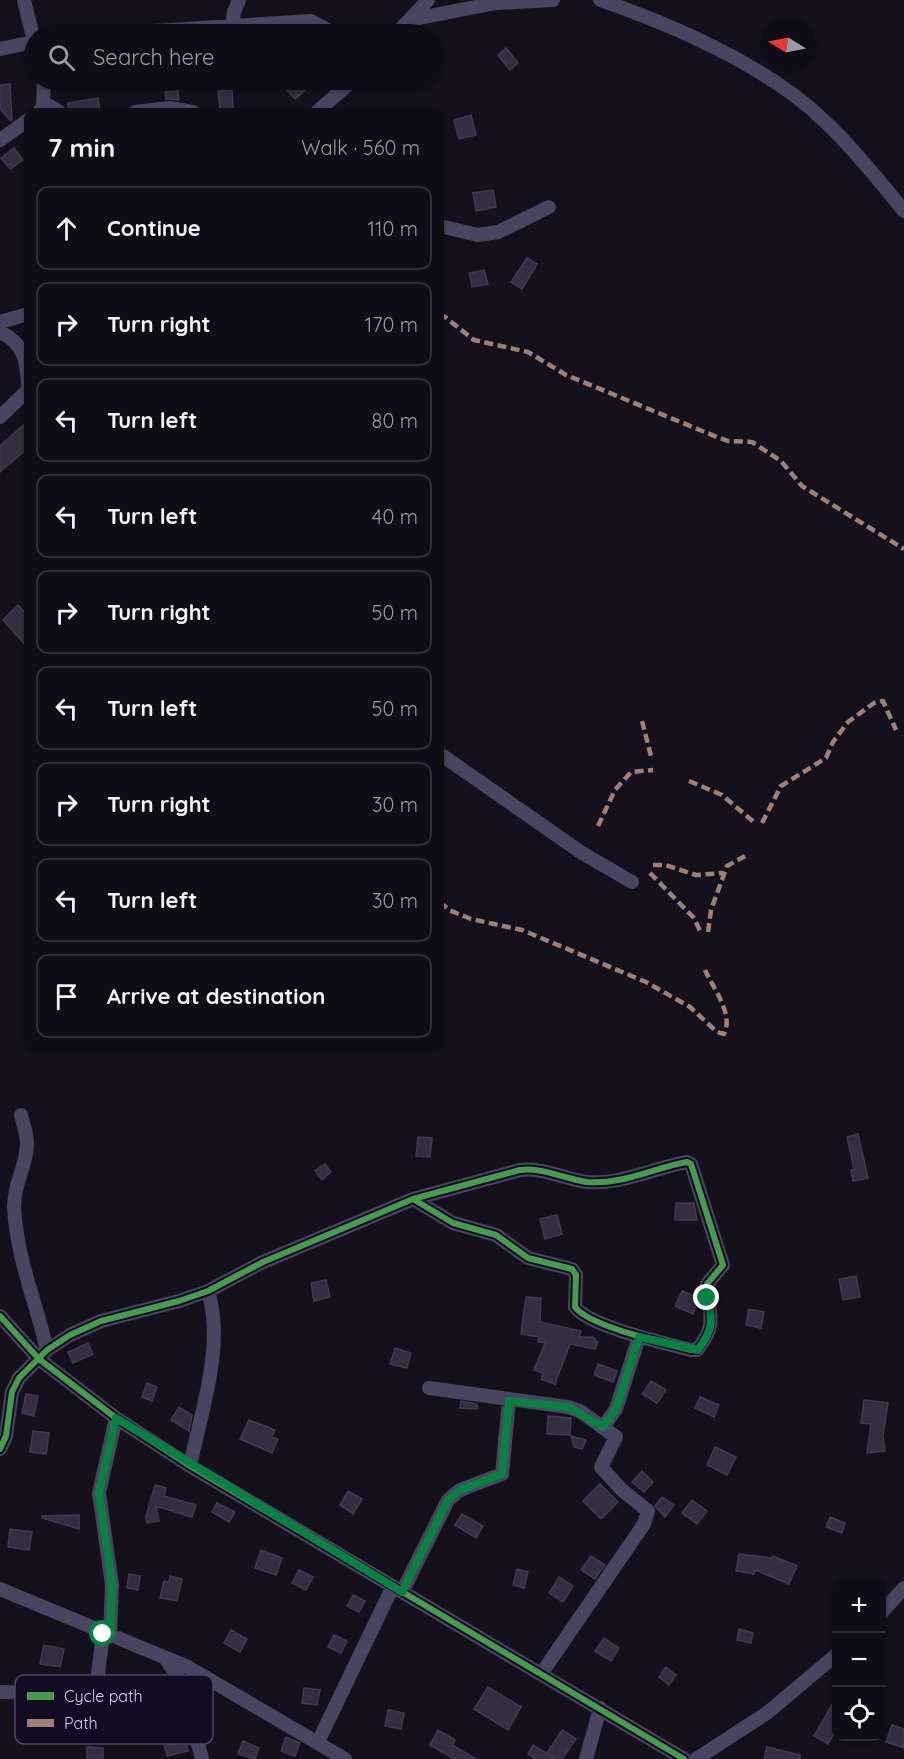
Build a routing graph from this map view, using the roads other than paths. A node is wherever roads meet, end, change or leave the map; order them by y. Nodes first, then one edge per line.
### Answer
1 (24, 0) edge
2 (239, 0) edge
3 (428, 0) edge
4 (553, 0) edge
5 (600, 0) edge
6 (409, 20) junction
7 (30, 24) edge
8 (232, 24) edge
9 (272, 24) edge
10 (317, 24) edge
11 (405, 24) edge
12 (24, 44) edge
13 (0, 49) edge
14 (43, 90) edge
15 (342, 90) edge
16 (41, 108) edge
17 (322, 108) edge
18 (24, 123) edge
19 (0, 140) edge
20 (549, 207) dead end
21 (904, 211) edge
22 (444, 227) edge
23 (24, 315) edge
24 (0, 322) edge
25 (0, 332) edge
26 (24, 352) edge
27 (24, 394) edge
28 (0, 417) edge
29 (444, 757) edge
30 (632, 882) dead end
31 (21, 1115) dead end
32 (413, 1199) junction
33 (208, 1291) junction
34 (0, 1316) edge
35 (639, 1337) junction
36 (43, 1355) junction
37 (429, 1388) dead end
38 (509, 1401) junction
39 (116, 1418) junction
40 (603, 1427) junction
41 (0, 1449) edge
42 (190, 1466) junction
43 (904, 1588) edge
44 (0, 1589) edge
45 (398, 1589) junction
46 (886, 1608) edge
47 (106, 1635) junction
48 (166, 1659) junction
49 (832, 1659) edge
50 (541, 1674) junction
51 (99, 1675) edge
52 (177, 1675) edge
53 (203, 1675) edge
54 (213, 1680) edge
55 (0, 1692) edge
56 (15, 1692) edge
57 (600, 1708) junction
58 (318, 1742) junction
59 (198, 1744) edge
60 (202, 1759) edge
61 (345, 1759) edge
62 (586, 1759) edge
63 (684, 1759) edge
64 (696, 1759) edge

1 - 7 street
2 - 8 street
3 - 6 street
4 - 6 street
5 - 21 street
6 - 11 street
9 - 10 street
12 - 13 street
14 - 16 street
15 - 17 street
18 - 19 street
20 - 22 street
23 - 24 street
25 - 26 street
27 - 28 street
29 - 30 street
31 - 36 street
32 - 33 street
32 - 35 street
32 - 35 street
33 - 36 street
33 - 42 street
34 - 36 street
35 - 40 street
36 - 39 street
36 - 41 street
37 - 38 street
38 - 40 street
38 - 45 street
39 - 42 street
39 - 47 street
40 - 50 street
42 - 45 street
43 - 46 street
44 - 47 street
45 - 50 street
45 - 58 street
47 - 48 street
47 - 51 street
48 - 52 street
48 - 53 street
49 - 64 street
50 - 57 street
54 - 58 street
55 - 56 street
57 - 62 street
57 - 63 street
58 - 61 street
59 - 60 street

